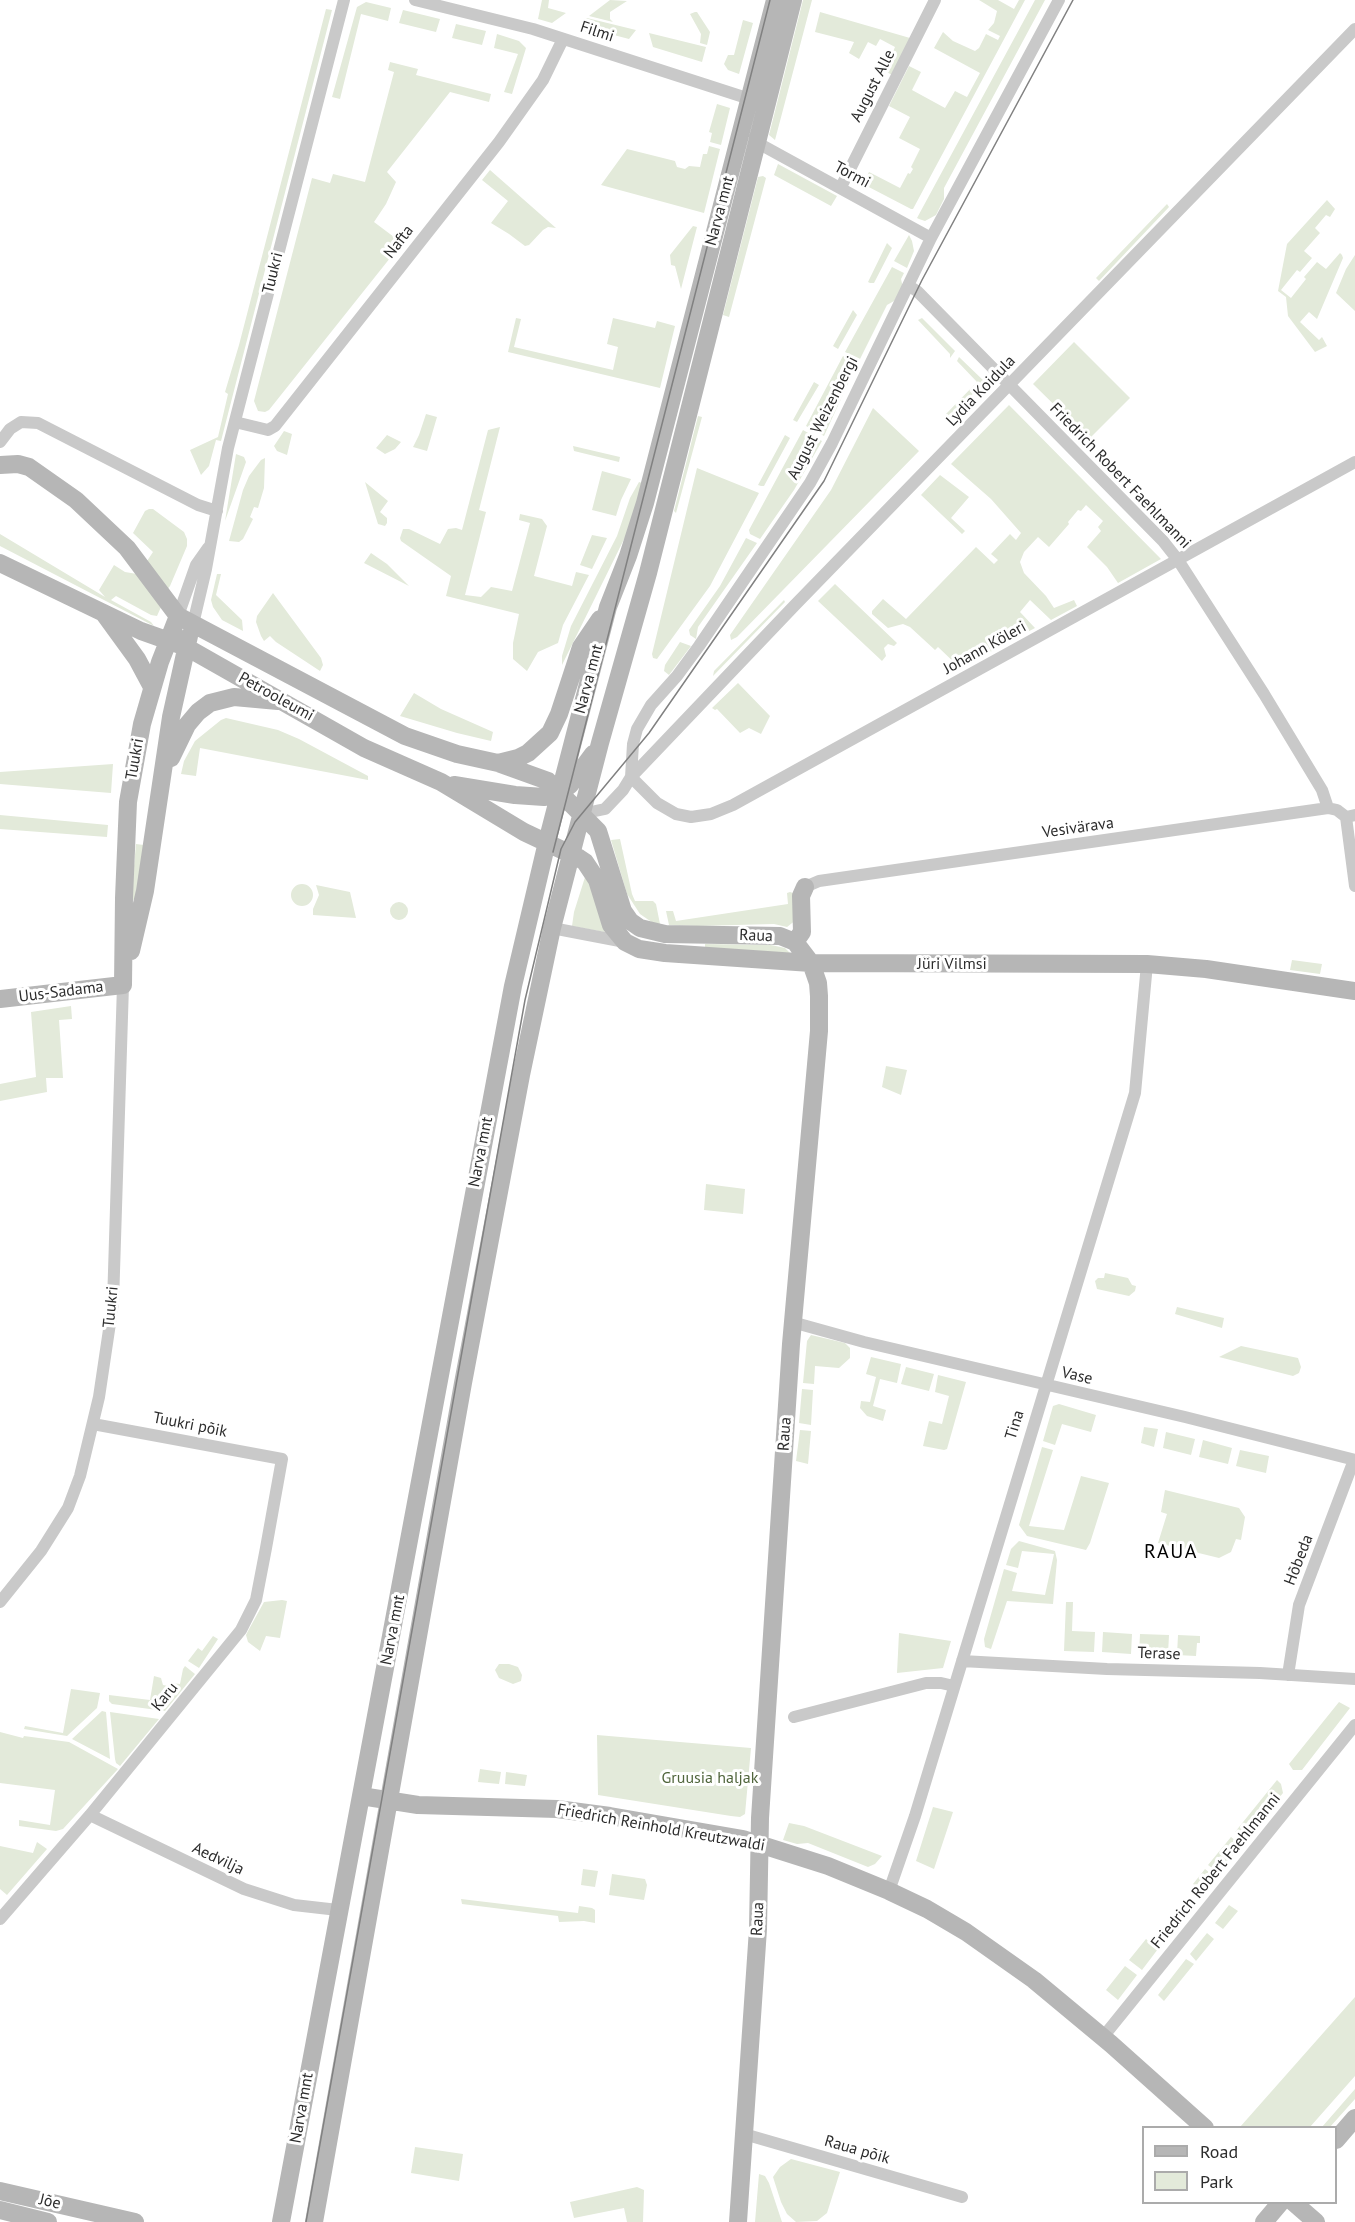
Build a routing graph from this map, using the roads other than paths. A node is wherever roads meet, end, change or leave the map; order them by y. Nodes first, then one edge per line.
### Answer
1 (344, 0) edge
2 (415, 0) edge
3 (775, 0) edge
4 (793, 0) edge
5 (935, 0) edge
6 (1059, 0) edge
7 (1355, 29) edge
8 (563, 39) junction
9 (758, 101) junction
10 (756, 142) junction
11 (841, 188) junction
12 (931, 238) junction
13 (909, 286) junction
14 (1010, 385) junction
15 (235, 422) junction
16 (0, 442) edge
17 (1355, 462) edge
18 (0, 465) edge
19 (217, 512) junction
20 (1178, 560) junction
21 (0, 563) edge
22 (608, 608) junction
23 (104, 614) junction
24 (185, 620) junction
25 (168, 641) junction
26 (186, 647) junction
27 (152, 687) junction
28 (284, 701) junction
29 (600, 743) junction
30 (498, 763) junction
31 (632, 777) junction
32 (161, 782) junction
33 (441, 782) junction
34 (559, 793) junction
35 (1328, 808) junction
36 (581, 814) junction
37 (1350, 816) edge
38 (547, 842) junction
39 (570, 854) junction
40 (1355, 886) edge
41 (805, 887) joint
42 (552, 928) junction
43 (625, 942) junction
44 (795, 942) junction
45 (812, 963) junction
46 (1147, 964) junction
47 (123, 985) junction
48 (1355, 991) edge
49 (0, 999) edge
50 (792, 1322) junction
51 (1045, 1385) junction
52 (93, 1424) junction
53 (282, 1459) joint
54 (1355, 1460) edge
55 (0, 1602) edge
56 (962, 1661) junction
57 (1288, 1675) junction
58 (1355, 1679) edge
59 (954, 1686) junction
60 (795, 1717) dead end
61 (1355, 1725) edge
62 (361, 1796) junction
63 (389, 1801) junction
64 (90, 1815) junction
65 (760, 1844) junction
66 (889, 1891) junction
67 (338, 1910) junction
68 (0, 1919) edge
69 (1103, 2037) junction
70 (1355, 2118) edge
71 (1204, 2126) edge
72 (744, 2134) junction
73 (1337, 2138) edge
74 (0, 2191) edge
75 (962, 2197) dead end
76 (1279, 2204) edge
77 (1295, 2204) edge
78 (0, 2210) edge
79 (48, 2222) edge
80 (135, 2222) edge
81 (281, 2222) edge
82 (314, 2222) edge
83 (738, 2222) edge
84 (1264, 2222) edge
85 (1316, 2222) edge

1 - 15 street, Tuukri
2 - 8 street, Filmi
3 - 9 street, Narva mnt
4 - 9 street, Narva mnt
5 - 11 street, August Alle
6 - 12 street, August Weizenbergi
7 - 14 street, Lydia Koidula
8 - 9 street, Filmi
8 - 15 street, Nafta
9 - 10 street, Narva mnt
9 - 22 street, Narva mnt
10 - 11 street, Tormi
10 - 29 street, Narva mnt
11 - 12 street, Tormi
12 - 13 street, August Weizenbergi
13 - 14 street, Friedrich Robert Faehlmanni
13 - 31 street, August Weizenbergi
14 - 20 street, Friedrich Robert Faehlmanni
14 - 31 street, Lydia Koidula
15 - 19 street, Tuukri
16 - 19 street
17 - 20 street, Johann Köleri
18 - 24 street
19 - 24 street, Tuukri
20 - 31 street, Johann Köleri
20 - 35 street, Friedrich Robert Faehlmanni
21 - 23 street, Petrooleumi
22 - 30 street
22 - 34 street, Narva mnt
23 - 25 street, Petrooleumi
23 - 27 street
24 - 25 street, Tuukri
24 - 26 street, Tuukri
24 - 30 street, Petrooleumi
25 - 26 street, Petrooleumi
25 - 27 street, Tuukri
26 - 28 street, Petrooleumi
26 - 32 street, Tuukri
27 - 47 street, Tuukri
28 - 32 street
28 - 33 street, Petrooleumi
29 - 34 street
29 - 36 street, Narva mnt
30 - 34 street, Petrooleumi
31 - 36 street
32 - 47 street, Tuukri
33 - 34 street
33 - 38 street, Petrooleumi
34 - 36 street, Raua
34 - 38 street, Narva mnt
35 - 37 street
35 - 41 street, Vesivärava
36 - 39 street, Narva mnt
36 - 44 street, Raua
37 - 40 street
38 - 39 street, Petrooleumi
38 - 62 street, Narva mnt
39 - 42 street, Narva mnt
39 - 43 street
41 - 44 street
42 - 43 street, Jüri Vilmsi
42 - 63 street, Narva mnt
43 - 45 street, Jüri Vilmsi
44 - 45 street, Raua
45 - 46 street, Jüri Vilmsi
45 - 50 street, Raua
46 - 48 street, Jüri Vilmsi
46 - 51 street, Tina
47 - 49 street, Uus-Sadama
47 - 52 street, Tuukri
50 - 51 street, Vase
50 - 65 street, Raua
51 - 54 street, Vase
51 - 56 street, Tina
52 - 53 street, Tuukri põik
52 - 55 street, Tuukri
53 - 64 street, Karu
54 - 57 street, Hõbeda
56 - 57 street, Terase
56 - 59 street, Tina
57 - 58 street, Terase
59 - 60 street
59 - 66 street, Tina
61 - 69 street, Friedrich Robert Faehlmanni
62 - 63 street, Friedrich Reinhold Kreutzwaldi
62 - 67 street, Narva mnt
63 - 65 street, Friedrich Reinhold Kreutzwaldi
63 - 82 street, Narva mnt
64 - 67 street, Aedvilja
64 - 68 street, Karu
65 - 66 street, Friedrich Reinhold Kreutzwaldi
65 - 72 street, Raua
66 - 69 street, Friedrich Reinhold Kreutzwaldi
67 - 81 street, Narva mnt
69 - 71 street, Friedrich Reinhold Kreutzwaldi
70 - 73 street
72 - 75 street, Raua põik
72 - 83 street, Raua
74 - 80 street, Jõe
76 - 84 street
77 - 85 street
78 - 79 street, Jõe

